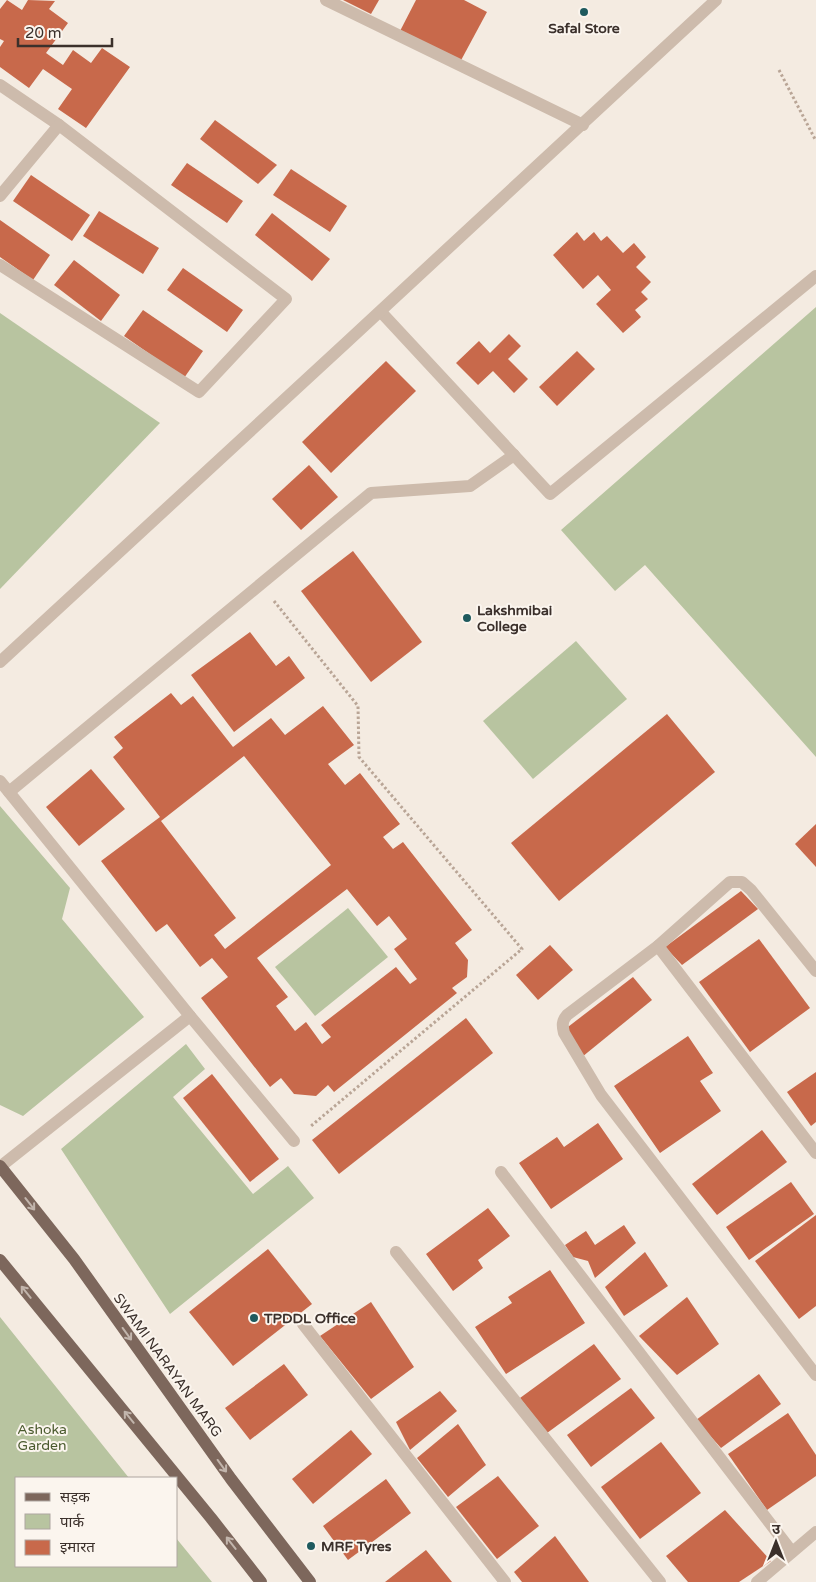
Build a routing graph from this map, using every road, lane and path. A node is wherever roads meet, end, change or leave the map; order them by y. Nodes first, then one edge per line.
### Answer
1 (326, 0) edge
2 (716, 0) edge
3 (779, 70) dead end
4 (0, 85) edge
5 (59, 125) junction
6 (583, 125) junction
7 (816, 140) edge
8 (0, 196) edge
9 (0, 265) edge
10 (816, 276) edge
11 (381, 312) junction
12 (514, 455) junction
13 (261, 584) junction
14 (0, 662) edge
15 (0, 781) edge
16 (9, 792) junction
17 (658, 946) junction
18 (816, 971) edge
19 (190, 1016) junction
20 (294, 1141) joint
21 (816, 1153) edge
22 (1, 1166) edge
23 (501, 1172) dead end
24 (396, 1252) dead end
25 (0, 1260) edge
26 (303, 1324) dead end
27 (816, 1374) edge
28 (816, 1532) edge
29 (792, 1552) junction
30 (261, 1582) edge
31 (310, 1582) edge
32 (505, 1582) edge
33 (660, 1582) edge
34 (756, 1582) edge

1 - 6 street
2 - 6 street
3 - 7 path
4 - 5 street
5 - 8 street
5 - 9 street
6 - 11 street
10 - 12 street
11 - 12 street
11 - 14 street
12 - 13 street
13 - 16 street
13 - 20 path
15 - 16 street
16 - 19 street
17 - 18 street
17 - 21 street
17 - 27 street
19 - 20 street
19 - 22 street
22 -> 31 main road, SWAMI NARAYAN MARG
23 - 29 street
24 - 33 street
30 -> 25 main road
26 - 32 street
28 - 29 street
29 - 34 street

